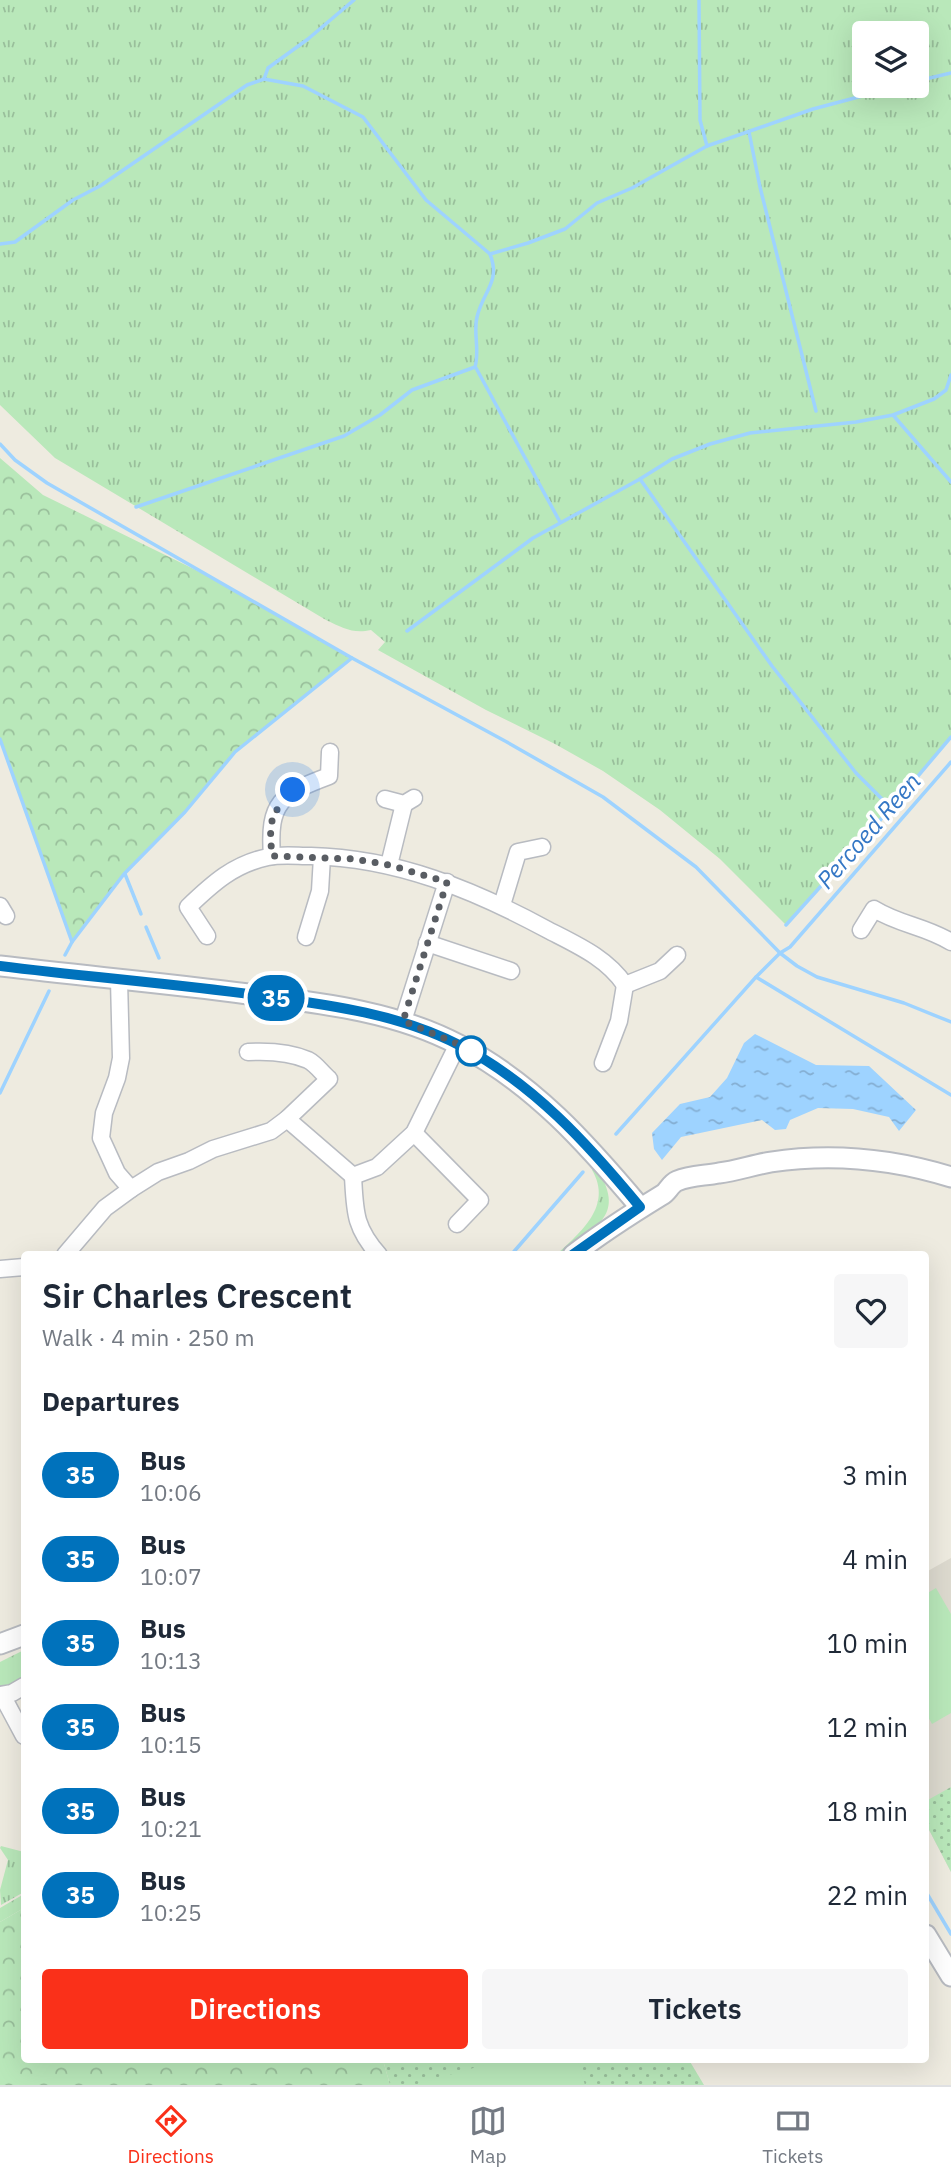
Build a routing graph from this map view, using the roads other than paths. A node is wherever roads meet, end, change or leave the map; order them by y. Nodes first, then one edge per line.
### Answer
1 (330, 752) dead end
2 (386, 799) dead end
3 (542, 847) dead end
4 (272, 856) junction
5 (323, 857) junction
6 (389, 865) junction
7 (447, 882) junction
8 (502, 905) junction
9 (861, 929) dead end
10 (207, 936) dead end
11 (306, 937) dead end
12 (951, 942) edge
13 (427, 943) junction
14 (677, 955) dead end
15 (0, 966) edge
16 (511, 971) dead end
17 (119, 980) junction
18 (625, 985) junction
19 (403, 1021) junction
20 (458, 1044) junction
21 (248, 1052) dead end
22 (603, 1063) dead end
23 (287, 1119) junction
24 (414, 1133) junction
25 (353, 1176) junction
26 (951, 1177) edge
27 (131, 1189) junction
28 (640, 1207) junction
29 (457, 1224) dead end
30 (68, 1251) edge
31 (376, 1251) edge
32 (579, 1251) edge
33 (21, 1267) edge
34 (0, 1269) edge
35 (21, 1636) edge
36 (0, 1643) edge
37 (21, 1687) edge
38 (1, 1695) edge
39 (21, 1731) edge
40 (929, 1940) edge
41 (951, 1976) edge

1 - 4 street
2 - 6 street
3 - 8 street
4 - 5 street
4 - 10 street
5 - 6 street
5 - 11 street
6 - 7 street
7 - 8 street
7 - 13 street
8 - 18 street
9 - 12 street
13 - 16 street
13 - 19 street
14 - 18 street
15 - 17 street
17 - 19 street
17 - 27 street
18 - 22 street
19 - 20 street
20 - 24 street
20 - 28 street
21 - 23 street
23 - 25 street
23 - 27 street
24 - 25 street
24 - 29 street
25 - 31 street
26 - 28 street
27 - 30 street
28 - 32 street
33 - 34 street
35 - 36 street
37 - 38 street
38 - 39 street
40 - 41 street

